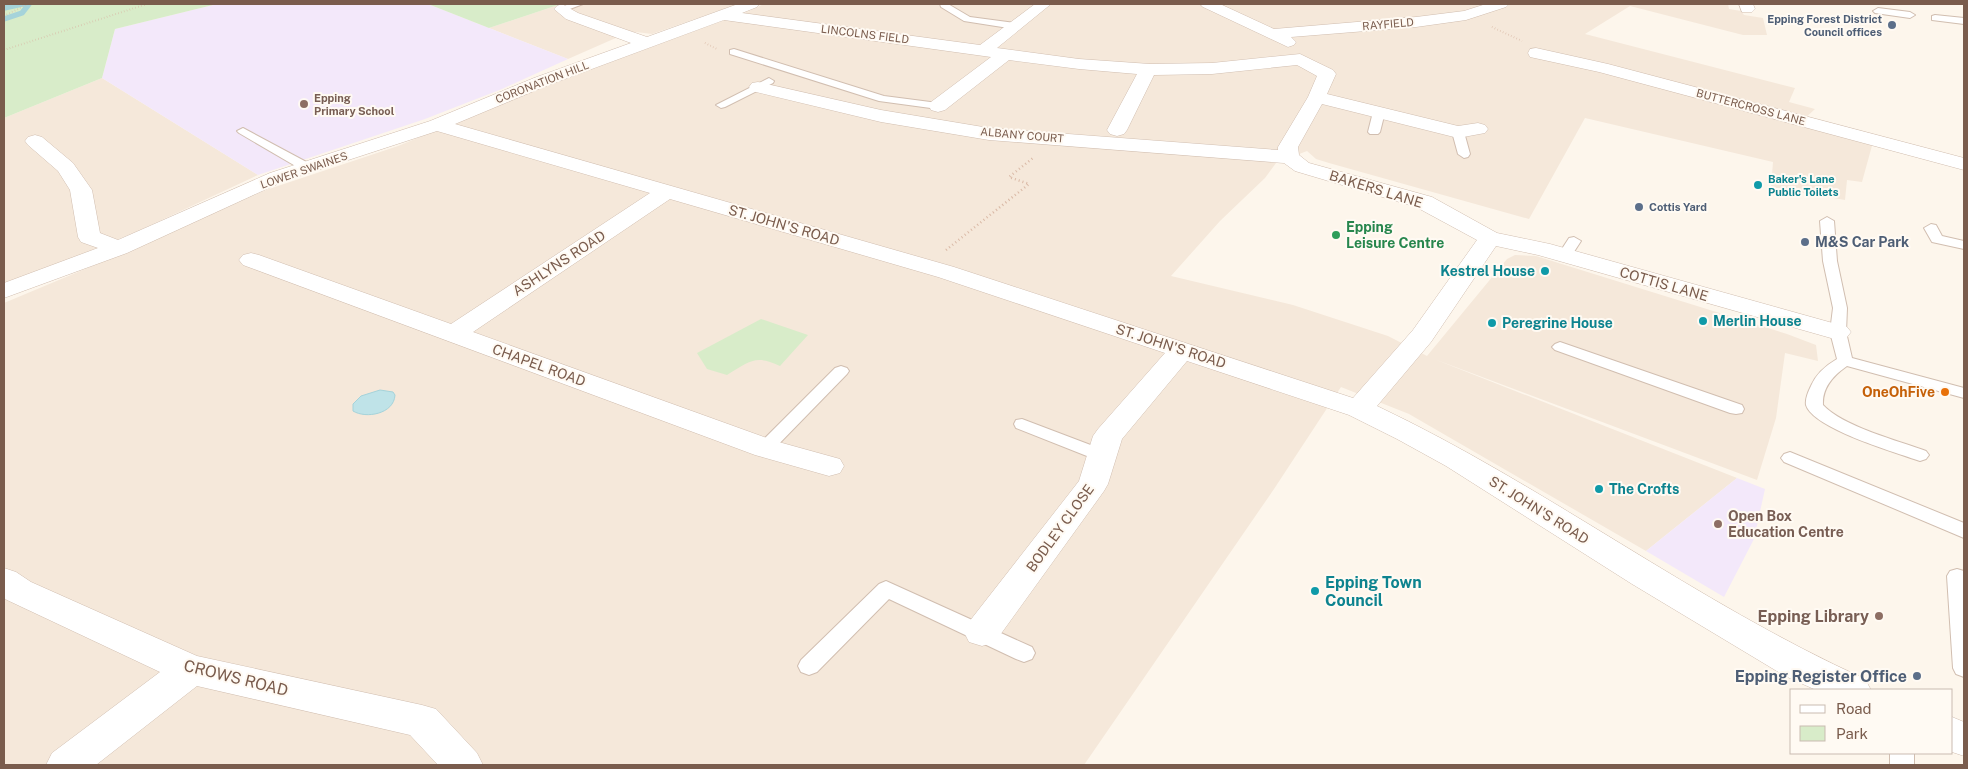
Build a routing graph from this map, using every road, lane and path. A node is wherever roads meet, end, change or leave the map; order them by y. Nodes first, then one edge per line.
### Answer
1 (28, 4) edge
2 (147, 4) edge
3 (578, 4) edge
4 (752, 4) edge
5 (1044, 4) edge
6 (1208, 4) edge
7 (1453, 4) edge
8 (1501, 4) edge
9 (944, 5) edge
10 (562, 9) joint
11 (1878, 11) dead end
12 (1471, 13) junction
13 (725, 15) junction
14 (1910, 15) dead end
15 (4, 16) edge
16 (1935, 18) dead end
17 (1964, 21) edge
18 (1015, 26) junction
19 (1272, 34) junction
20 (648, 43) junction
21 (4, 50) edge
22 (984, 50) junction
23 (734, 52) dead end
24 (1536, 53) joint
25 (1006, 54) junction
26 (1300, 59) junction
27 (1148, 69) junction
28 (763, 84) joint
29 (1317, 97) junction
30 (721, 105) dead end
31 (938, 106) joint
32 (1379, 112) junction
33 (437, 125) junction
34 (1478, 129) dead end
35 (1117, 130) dead end
36 (243, 131) dead end
37 (1374, 132) dead end
38 (1458, 132) junction
39 (1057, 138) junction
40 (35, 141) dead end
41 (1464, 154) dead end
42 (1289, 157) junction
43 (1964, 164) edge
44 (308, 168) junction
45 (666, 192) junction
46 (1826, 222) dead end
47 (1931, 228) dead end
48 (1490, 238) junction
49 (1964, 245) edge
50 (119, 248) junction
51 (251, 260) dead end
52 (926, 266) junction
53 (4, 291) edge
54 (1838, 332) junction
55 (453, 334) junction
56 (1560, 347) dead end
57 (1182, 350) junction
58 (1845, 361) junction
59 (840, 371) dead end
60 (1964, 393) edge
61 (1359, 409) junction
62 (1736, 409) dead end
63 (1022, 424) dead end
64 (765, 448) junction
65 (1920, 454) dead end
66 (1104, 456) junction
67 (1790, 458) dead end
68 (829, 466) dead end
69 (1964, 531) edge
70 (1957, 576) dead end
71 (4, 581) edge
72 (982, 632) junction
73 (1024, 653) dead end
74 (810, 666) dead end
75 (1964, 668) edge
76 (191, 670) junction
77 (1850, 689) edge
78 (66, 765) edge
79 (464, 765) edge

1 - 15 path
2 - 21 path
3 - 10 lane
4 - 13 street, CORONATION HILL
5 - 18 street
6 - 19 street
7 - 12 street
8 - 12 street, RAYFIELD
9 - 18 lane
10 - 20 street
11 - 14 lane
12 - 19 street, RAYFIELD
12 - 24 path
13 - 20 street, CORONATION HILL
13 - 22 street, LINCOLNS FIELD
16 - 17 lane
18 - 22 street
19 - 26 street
20 - 33 street, CORONATION HILL
22 - 25 street, LINCOLNS FIELD
23 - 31 lane
24 - 43 street, BUTTERCROSS LANE
25 - 27 street, LINCOLNS FIELD
25 - 31 street
26 - 27 street, LINCOLNS FIELD
26 - 29 street
27 - 35 street
28 - 30 lane
28 - 39 street, ALBANY COURT
29 - 32 street
29 - 42 street
32 - 37 lane
32 - 38 street
33 - 44 street, LOWER SWAINES
33 - 45 street, ST. JOHN'S ROAD
34 - 38 street
36 - 44 lane
38 - 41 lane
39 - 42 street, ALBANY COURT
39 - 52 path
40 - 50 street
42 - 48 street, BAKERS LANE
44 - 50 street, LOWER SWAINES
45 - 52 street, ST. JOHN'S ROAD
45 - 55 street, ASHLYNS ROAD
46 - 54 lane
47 - 49 lane
48 - 54 street, COTTIS LANE
48 - 61 street
50 - 53 street, LOWER SWAINES
51 - 55 street, CHAPEL ROAD
52 - 57 street, ST. JOHN'S ROAD
54 - 58 lane
55 - 64 street, CHAPEL ROAD
56 - 62 lane
57 - 61 street, ST. JOHN'S ROAD
57 - 66 street, BODLEY CLOSE
58 - 60 lane
58 - 65 lane
59 - 64 lane
61 - 77 street, ST. JOHN'S ROAD
63 - 66 lane
64 - 68 street, CHAPEL ROAD
66 - 72 street, BODLEY CLOSE
67 - 69 lane
70 - 75 lane
71 - 76 street, CROWS ROAD
72 - 73 lane
72 - 74 lane
76 - 78 street
76 - 79 street, CROWS ROAD

